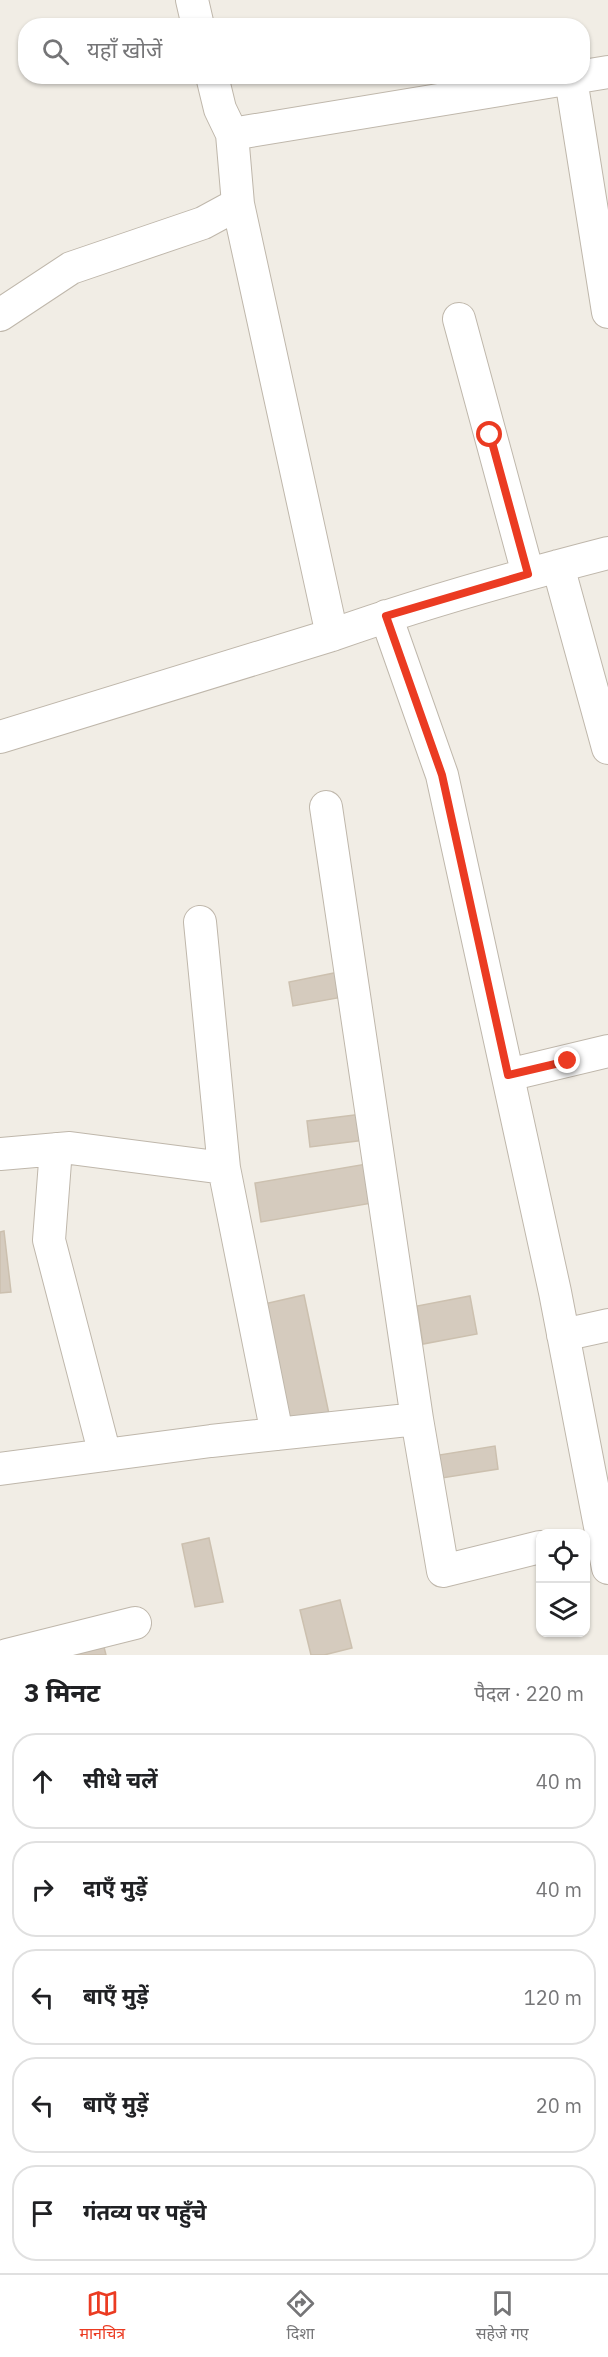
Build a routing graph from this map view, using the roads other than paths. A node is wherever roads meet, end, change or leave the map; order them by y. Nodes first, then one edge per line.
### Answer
1 (192, 0) edge
2 (196, 18) edge
3 (608, 72) edge
4 (590, 75) edge
5 (214, 84) edge
6 (524, 84) edge
7 (572, 84) edge
8 (232, 134) junction
9 (238, 204) junction
10 (608, 312) edge
11 (0, 315) edge
12 (459, 319) dead end
13 (608, 553) edge
14 (558, 566) junction
15 (528, 574) junction
16 (386, 616) junction
17 (332, 635) junction
18 (0, 737) edge
19 (608, 748) edge
20 (326, 807) dead end
21 (200, 922) dead end
22 (608, 1051) edge
23 (508, 1075) junction
24 (56, 1149) junction
25 (0, 1154) edge
26 (224, 1168) junction
27 (608, 1325) edge
28 (563, 1335) junction
29 (417, 1419) junction
30 (277, 1434) junction
31 (105, 1455) junction
32 (0, 1469) edge
33 (601, 1545) edge
34 (536, 1548) edge
35 (135, 1623) dead end
36 (7, 1655) edge

1 - 2 street
3 - 4 street
5 - 8 street
6 - 8 street
7 - 10 street
8 - 9 street
9 - 11 street
9 - 17 street
12 - 15 street
13 - 14 street
14 - 15 street
14 - 19 street
15 - 16 street
16 - 17 street
16 - 23 street
17 - 18 street
20 - 29 street
21 - 26 street
22 - 23 street
23 - 28 street
24 - 25 street
24 - 26 street
24 - 31 street
26 - 30 street
27 - 28 street
28 - 33 street
29 - 30 street
29 - 34 street
30 - 31 street
31 - 32 street
35 - 36 street

